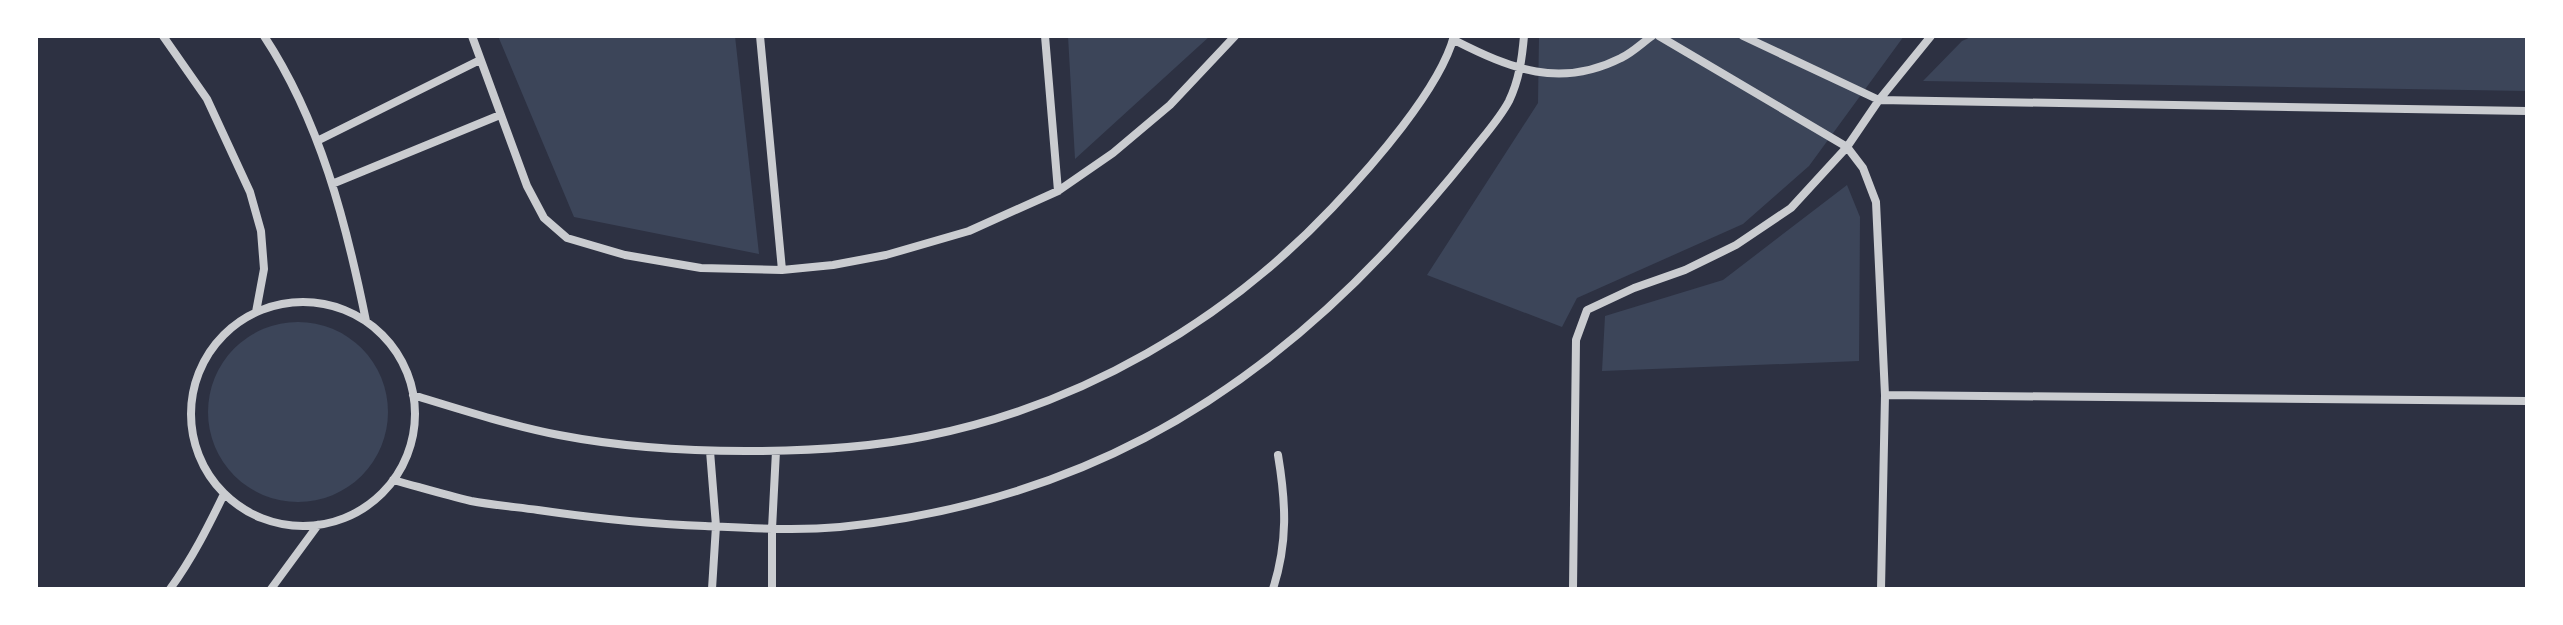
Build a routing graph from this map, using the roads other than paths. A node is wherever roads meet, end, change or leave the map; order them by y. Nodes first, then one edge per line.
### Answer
1 (163, 36) edge
2 (264, 36) edge
3 (472, 36) edge
4 (760, 36) edge
5 (1045, 36) edge
6 (1235, 36) edge
7 (1524, 36) edge
8 (1652, 36) edge
9 (1659, 36) edge
10 (1743, 36) edge
11 (1931, 36) edge
12 (1454, 38) edge
13 (480, 60) junction
14 (1520, 70) junction
15 (1879, 100) junction
16 (2527, 111) edge
17 (500, 115) junction
18 (317, 141) junction
19 (1847, 147) junction
20 (332, 184) junction
21 (1058, 191) junction
22 (782, 270) junction
23 (256, 312) junction
24 (366, 321) junction
25 (413, 395) junction
26 (1885, 395) junction
27 (2527, 401) edge
28 (710, 451) junction
29 (776, 451) junction
30 (1278, 455) dead end
31 (393, 480) junction
32 (224, 494) junction
33 (318, 525) junction
34 (716, 526) junction
35 (772, 529) junction
36 (170, 589) edge
37 (271, 589) edge
38 (712, 589) edge
39 (772, 589) edge
40 (1273, 589) edge
41 (1573, 589) edge
42 (1881, 589) edge

1 - 23 street
2 - 18 street
3 - 13 street
4 - 22 street
5 - 21 street
6 - 21 street
7 - 14 street
8 - 14 street
9 - 19 street
10 - 15 street
11 - 15 street
12 - 14 street
12 - 29 street
13 - 17 street
13 - 18 street
14 - 35 street
15 - 16 street
15 - 19 street
17 - 20 street
17 - 22 street
18 - 20 street
19 - 26 street
19 - 41 street
20 - 24 street
21 - 22 street
23 - 24 street
23 - 32 street
24 - 25 street
25 - 28 street
25 - 31 street
26 - 27 street
26 - 42 street
28 - 29 street
28 - 34 street
29 - 35 street
30 - 40 street
31 - 33 street
31 - 34 street
32 - 33 street
32 - 36 street
33 - 37 street
34 - 35 street
34 - 38 street
35 - 39 street

